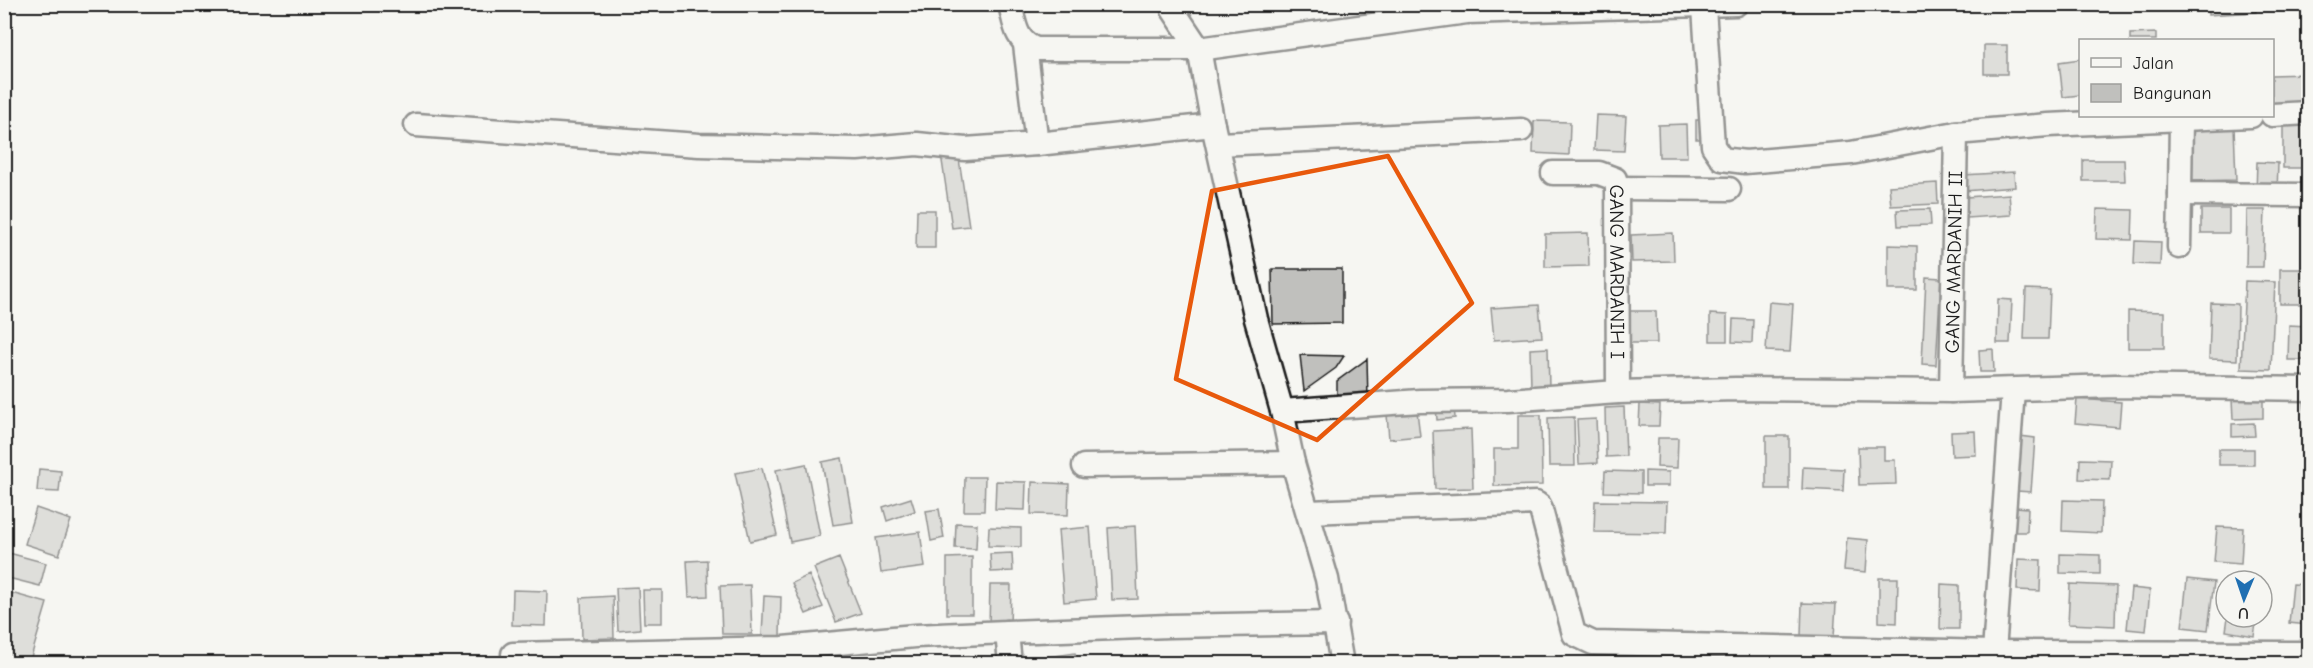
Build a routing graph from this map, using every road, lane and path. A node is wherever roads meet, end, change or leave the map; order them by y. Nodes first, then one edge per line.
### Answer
1 (1010, 4) edge
2 (1172, 4) edge
3 (1736, 4) edge
4 (1704, 7) junction
5 (1025, 45) junction
6 (1199, 50) junction
7 (2308, 113) edge
8 (2274, 115) edge
9 (2228, 117) edge
10 (2181, 119) junction
11 (416, 125) dead end
12 (1521, 130) dead end
13 (1956, 133) junction
14 (1216, 135) junction
15 (1037, 144) junction
16 (1553, 173) dead end
17 (1617, 188) junction
18 (1729, 189) dead end
19 (2180, 194) junction
20 (2305, 195) dead end
21 (2180, 248) dead end
22 (2308, 389) edge
23 (2013, 390) junction
24 (1950, 391) junction
25 (1618, 392) junction
26 (1282, 411) junction
27 (1293, 463) junction
28 (1083, 466) dead end
29 (1309, 512) junction
30 (1336, 623) junction
31 (1007, 632) junction
32 (1994, 652) junction
33 (2308, 653) edge
34 (513, 654) dead end
35 (1010, 663) edge
36 (1342, 663) edge

1 - 5 street
2 - 6 street
3 - 4 street
4 - 6 street
4 - 13 street
5 - 6 street
5 - 15 street
6 - 14 street
7 - 8 street
9 - 10 street
10 - 13 street
10 - 19 street
11 - 15 street
12 - 14 street
13 - 24 street, GANG MARDANIH II
14 - 15 street
14 - 26 street
16 - 17 street, GANG MARDANIH I
17 - 18 street
17 - 25 street, GANG MARDANIH I
19 - 20 street
19 - 21 street
22 - 23 street
23 - 24 street
23 - 32 street
24 - 25 street
25 - 26 street
26 - 27 street
27 - 28 street
27 - 29 street
29 - 30 street
29 - 32 street
30 - 31 street
30 - 36 street
31 - 34 street
31 - 35 street
32 - 33 street

